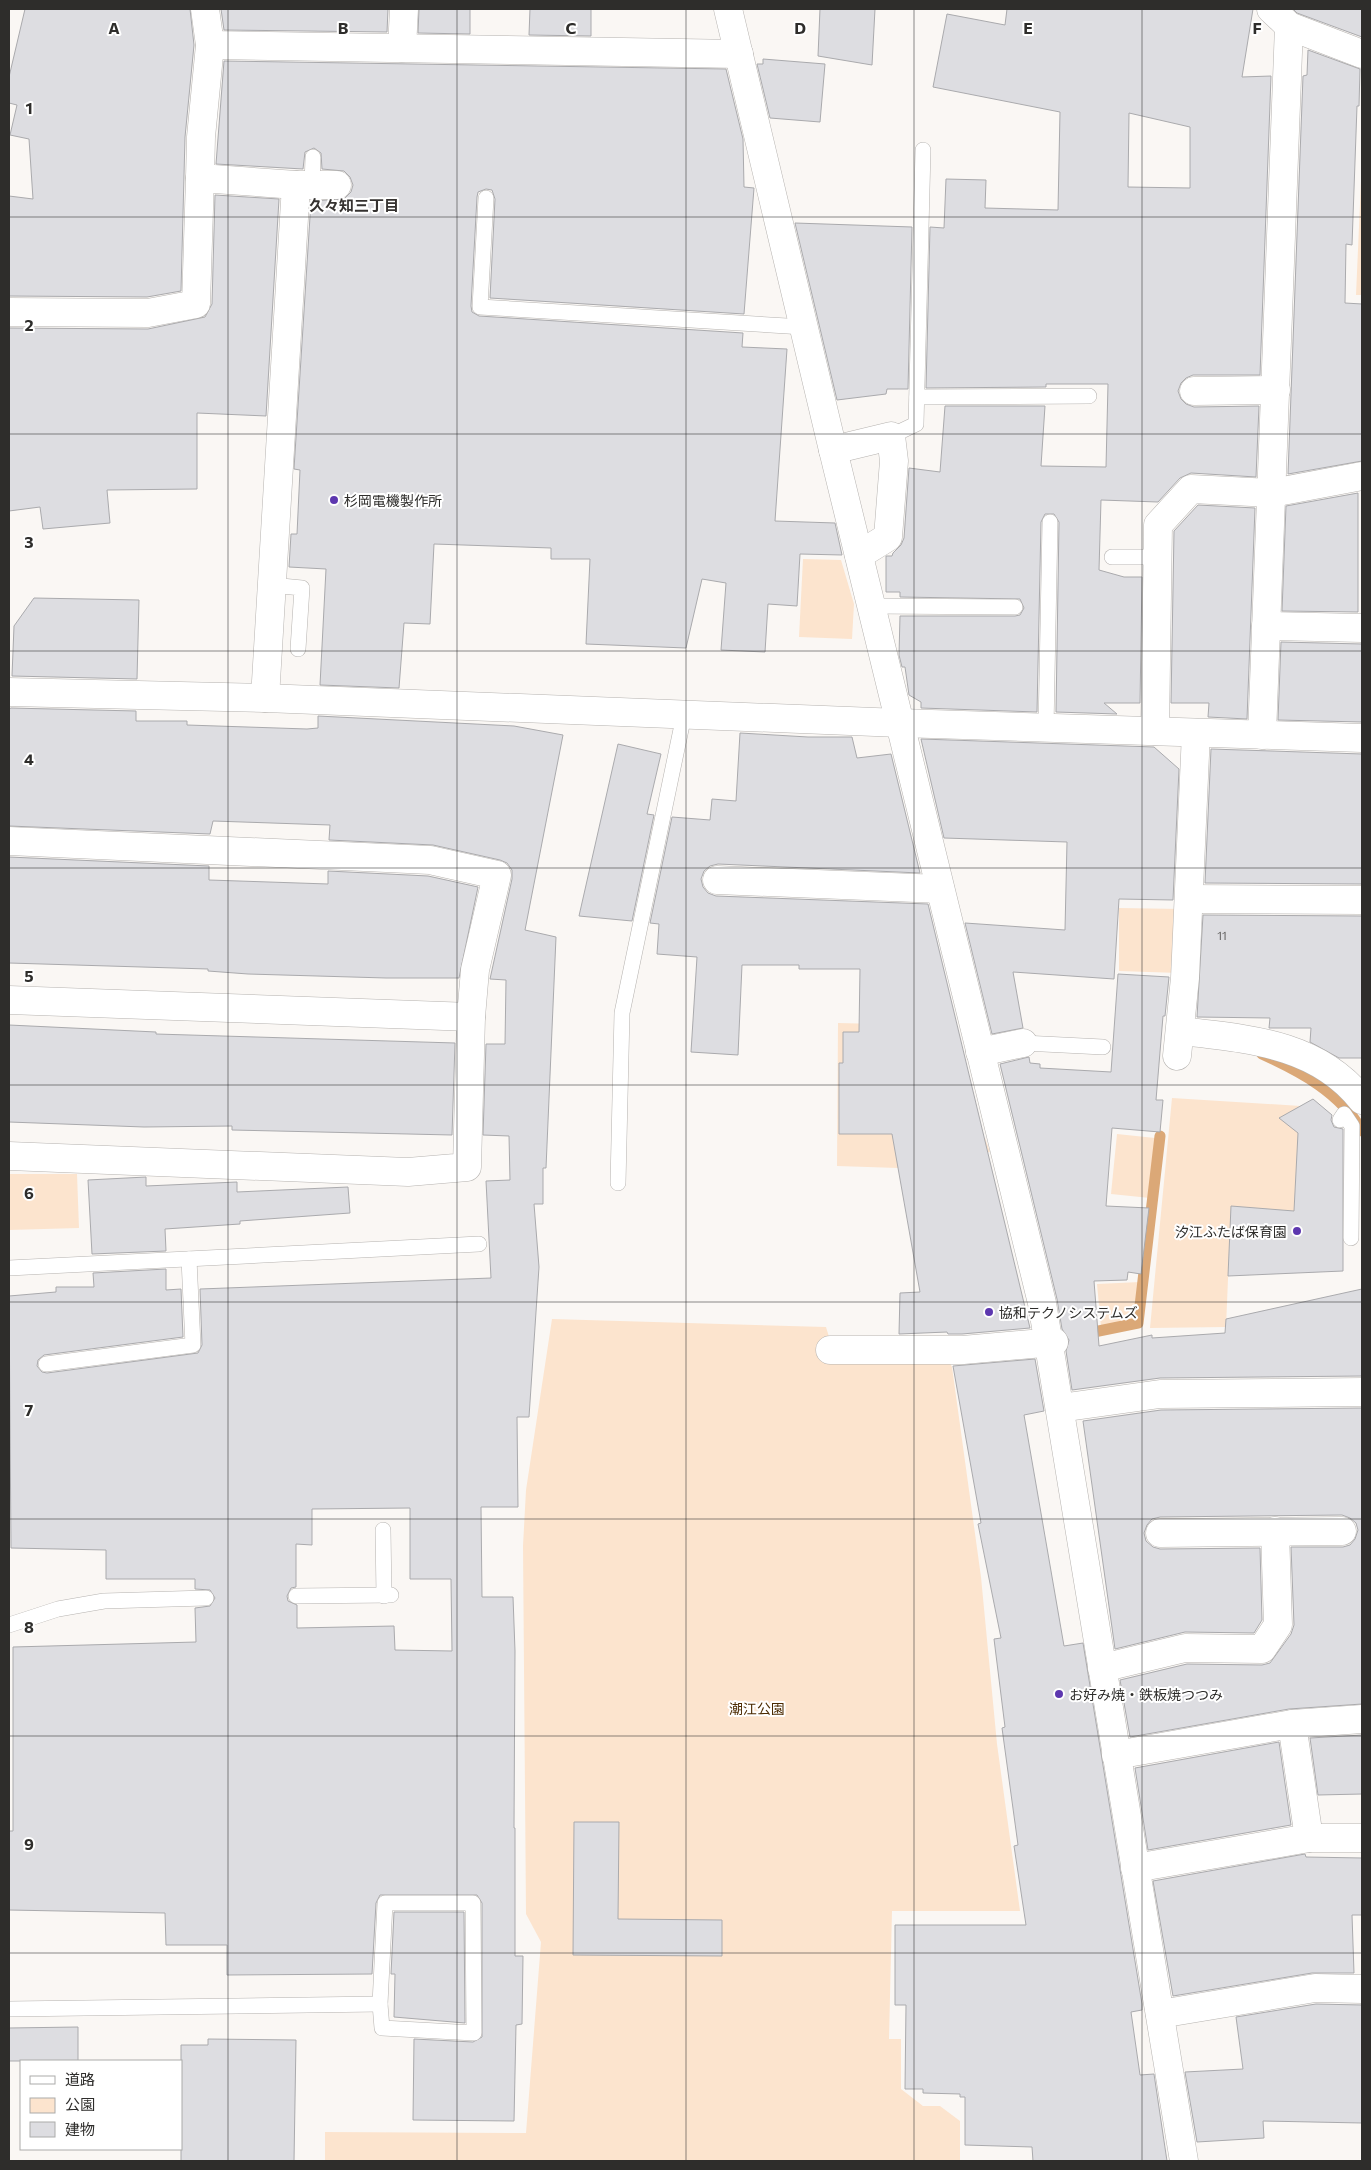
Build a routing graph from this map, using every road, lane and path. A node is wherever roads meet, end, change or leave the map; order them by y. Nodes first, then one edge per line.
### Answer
1 (204, 9) edge
2 (404, 9) edge
3 (728, 9) edge
4 (1280, 17) edge
5 (210, 45) junction
6 (402, 48) junction
7 (739, 54) junction
8 (1362, 54) edge
9 (923, 150) dead end
10 (313, 157) dead end
11 (200, 178) junction
12 (315, 185) junction
13 (486, 198) dead end
14 (9, 312) edge
15 (804, 327) junction
16 (1276, 390) junction
17 (1194, 391) dead end
18 (1089, 396) dead end
19 (917, 397) junction
20 (892, 436) junction
21 (833, 450) junction
22 (1362, 476) edge
23 (1272, 493) junction
24 (1050, 522) dead end
25 (858, 555) junction
26 (1112, 557) dead end
27 (1158, 557) junction
28 (271, 585) junction
29 (871, 606) junction
30 (1015, 607) dead end
31 (1266, 626) junction
32 (1362, 628) edge
33 (298, 649) dead end
34 (9, 692) edge
35 (264, 698) junction
36 (684, 714) junction
37 (900, 723) junction
38 (1046, 728) junction
39 (1155, 731) junction
40 (1196, 733) junction
41 (1262, 734) junction
42 (1362, 738) edge
43 (9, 841) edge
44 (717, 880) dead end
45 (940, 889) junction
46 (1189, 899) junction
47 (1362, 900) edge
48 (9, 1000) edge
49 (471, 1017) junction
50 (1023, 1043) joint
51 (1103, 1047) dead end
52 (980, 1052) junction
53 (1362, 1099) edge
54 (1340, 1120) dead end
55 (9, 1156) edge
56 (618, 1183) dead end
57 (1351, 1238) dead end
58 (479, 1244) dead end
59 (189, 1259) junction
60 (9, 1268) edge
61 (1051, 1342) junction
62 (830, 1350) dead end
63 (46, 1364) dead end
64 (1362, 1392) edge
65 (1060, 1408) junction
66 (383, 1530) dead end
67 (1342, 1531) dead end
68 (1275, 1532) junction
69 (1160, 1533) dead end
70 (296, 1596) dead end
71 (206, 1598) dead end
72 (9, 1625) edge
73 (1102, 1668) junction
74 (1362, 1718) edge
75 (1292, 1724) junction
76 (1116, 1755) junction
77 (1309, 1838) junction
78 (1362, 1838) edge
79 (1135, 1868) junction
80 (1362, 1989) edge
81 (380, 2004) junction
82 (9, 2009) edge
83 (1160, 2014) junction
84 (1184, 2161) edge

1 - 5 street
2 - 6 street
3 - 7 street
4 - 8 street
4 - 16 street
5 - 6 street
5 - 11 street
6 - 7 street
7 - 15 street
9 - 19 lane
10 - 12 lane
11 - 12 street
11 - 14 street
12 - 28 street
13 - 15 lane
15 - 21 street
16 - 17 street
16 - 23 street
18 - 19 lane
19 - 20 lane
20 - 21 street
20 - 25 street
21 - 25 street
22 - 23 street
23 - 27 street
23 - 31 street
24 - 38 lane
25 - 29 street
26 - 27 lane
27 - 39 street
28 - 33 lane
28 - 35 street
29 - 30 lane
29 - 37 street
31 - 32 street
31 - 41 street
34 - 35 street
35 - 36 street
36 - 37 street
36 - 56 lane
37 - 38 street
37 - 45 street
38 - 39 street
39 - 40 street
40 - 41 street
40 - 46 street
41 - 42 street
43 - 49 street
44 - 45 street
45 - 52 street
46 - 47 street
46 - 53 street
48 - 49 street
49 - 55 street
50 - 51 lane
50 - 52 street
52 - 61 street
54 - 57 lane
58 - 59 lane
59 - 60 lane
59 - 63 lane
61 - 62 street
61 - 65 street
64 - 65 street
65 - 73 street
66 - 70 lane
67 - 68 street
68 - 69 street
68 - 73 street
71 - 72 lane
73 - 76 street
74 - 75 street
75 - 76 street
75 - 77 street
76 - 79 street
77 - 78 street
77 - 79 street
79 - 83 street
80 - 83 street
81 - 81 lane
81 - 82 lane
83 - 84 street

